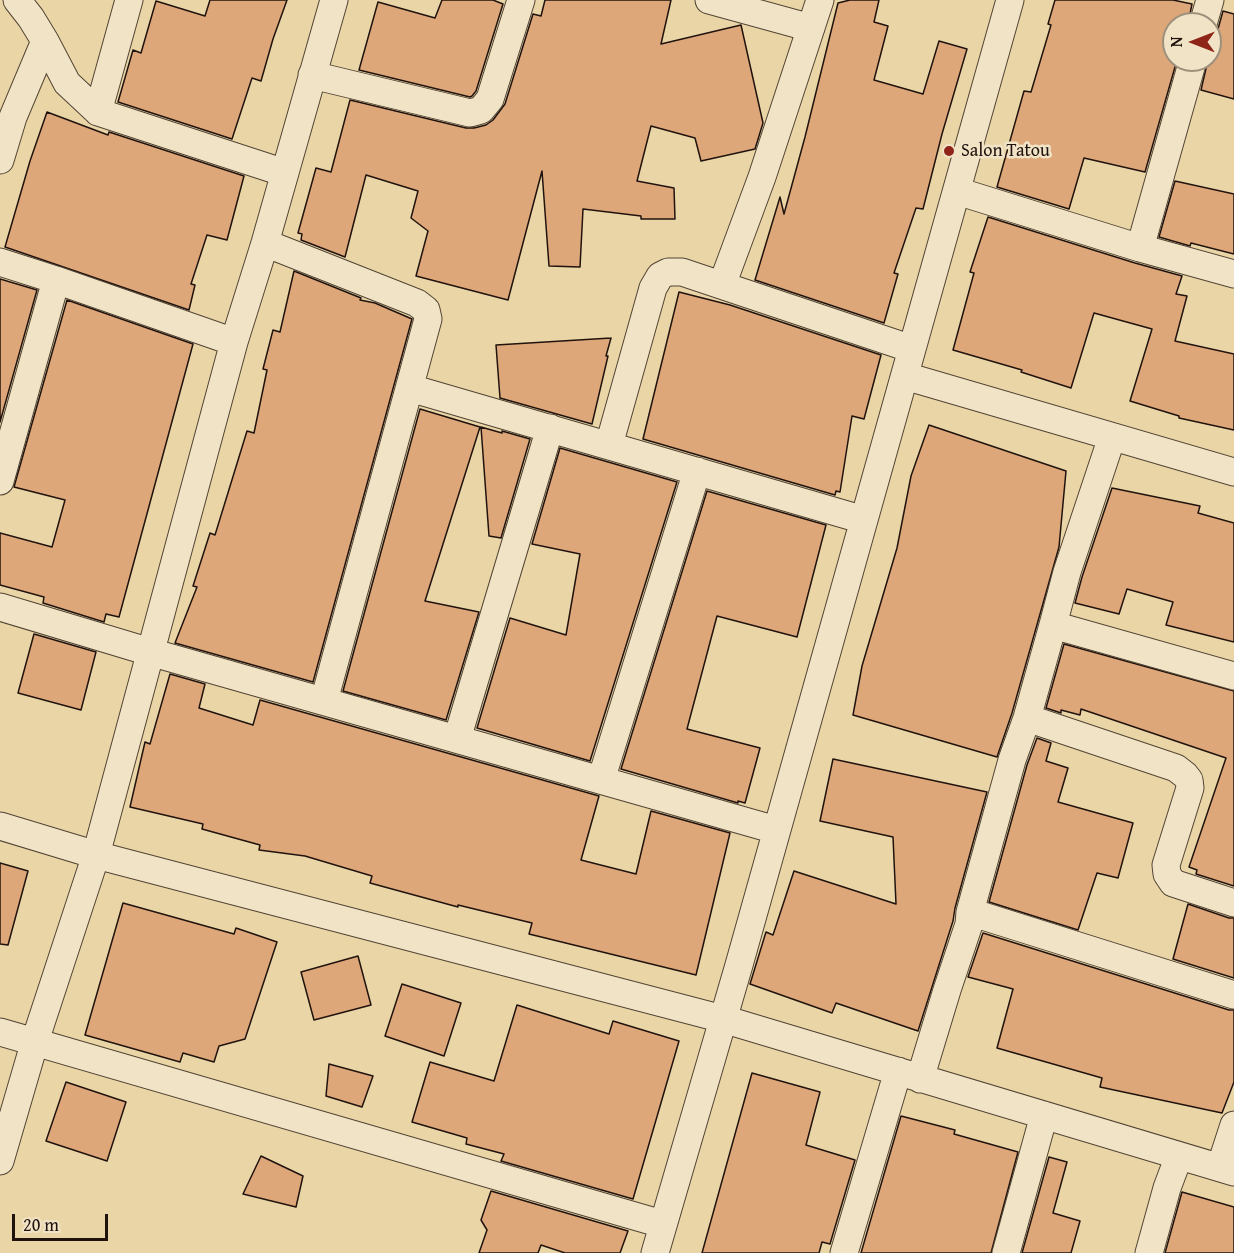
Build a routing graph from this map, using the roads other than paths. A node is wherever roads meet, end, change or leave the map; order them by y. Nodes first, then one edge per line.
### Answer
1 (17, 0) edge
2 (129, 0) edge
3 (334, 0) edge
4 (521, 0) edge
5 (710, 0) edge
6 (820, 0) edge
7 (1010, 0) edge
8 (811, 28) junction
9 (45, 41) junction
10 (1190, 72) edge
11 (312, 75) junction
12 (98, 112) junction
13 (0, 160) edge
14 (285, 173) junction
15 (957, 191) junction
16 (265, 243) junction
17 (1140, 248) junction
18 (0, 262) edge
19 (1234, 274) edge
20 (56, 280) junction
21 (722, 285) junction
22 (234, 342) junction
23 (912, 349) junction
24 (905, 376) junction
25 (410, 388) junction
26 (550, 428) junction
27 (1112, 436) junction
28 (609, 445) junction
29 (697, 471) junction
30 (1234, 472) edge
31 (0, 481) edge
32 (864, 520) junction
33 (0, 607) edge
34 (1053, 625) junction
35 (150, 652) junction
36 (1234, 676) edge
37 (324, 701) junction
38 (1027, 718) junction
39 (457, 739) junction
40 (601, 780) junction
41 (0, 826) edge
42 (776, 830) junction
43 (96, 855) junction
44 (1234, 903) edge
45 (970, 912) junction
46 (1234, 995) edge
47 (723, 1019) junction
48 (0, 1032) edge
49 (35, 1041) junction
50 (909, 1075) junction
51 (1044, 1115) junction
52 (1234, 1125) edge
53 (1179, 1156) junction
54 (0, 1161) edge
55 (1227, 1170) edge
56 (662, 1224) junction
57 (655, 1253) edge
58 (844, 1253) edge
59 (1006, 1253) edge
60 (1149, 1253) edge

1 - 9 street
2 - 12 street
3 - 11 street
4 - 11 street
5 - 8 street
6 - 8 street
7 - 15 street
8 - 21 street
9 - 12 street
9 - 13 street
10 - 17 street
11 - 14 street
12 - 14 street
14 - 16 street
15 - 17 street
15 - 23 street
16 - 22 street
16 - 25 street
17 - 19 street
18 - 20 street
20 - 22 street
20 - 31 street
21 - 23 street
21 - 28 street
22 - 35 street
23 - 24 street
24 - 27 street
24 - 32 street
25 - 26 street
25 - 37 street
26 - 28 street
26 - 39 street
27 - 30 street
27 - 34 street
28 - 29 street
29 - 32 street
29 - 40 street
32 - 42 street
33 - 35 street
34 - 36 street
34 - 38 street
35 - 37 street
35 - 43 street
37 - 39 street
38 - 44 street
38 - 45 street
39 - 40 street
40 - 42 street
41 - 43 street
42 - 47 street
43 - 47 street
43 - 49 street
45 - 46 street
45 - 50 street
47 - 50 street
47 - 56 street
48 - 49 street
49 - 54 street
49 - 56 street
50 - 51 street
50 - 58 street
51 - 53 street
51 - 59 street
52 - 55 street
53 - 55 street
53 - 60 street
56 - 57 street

